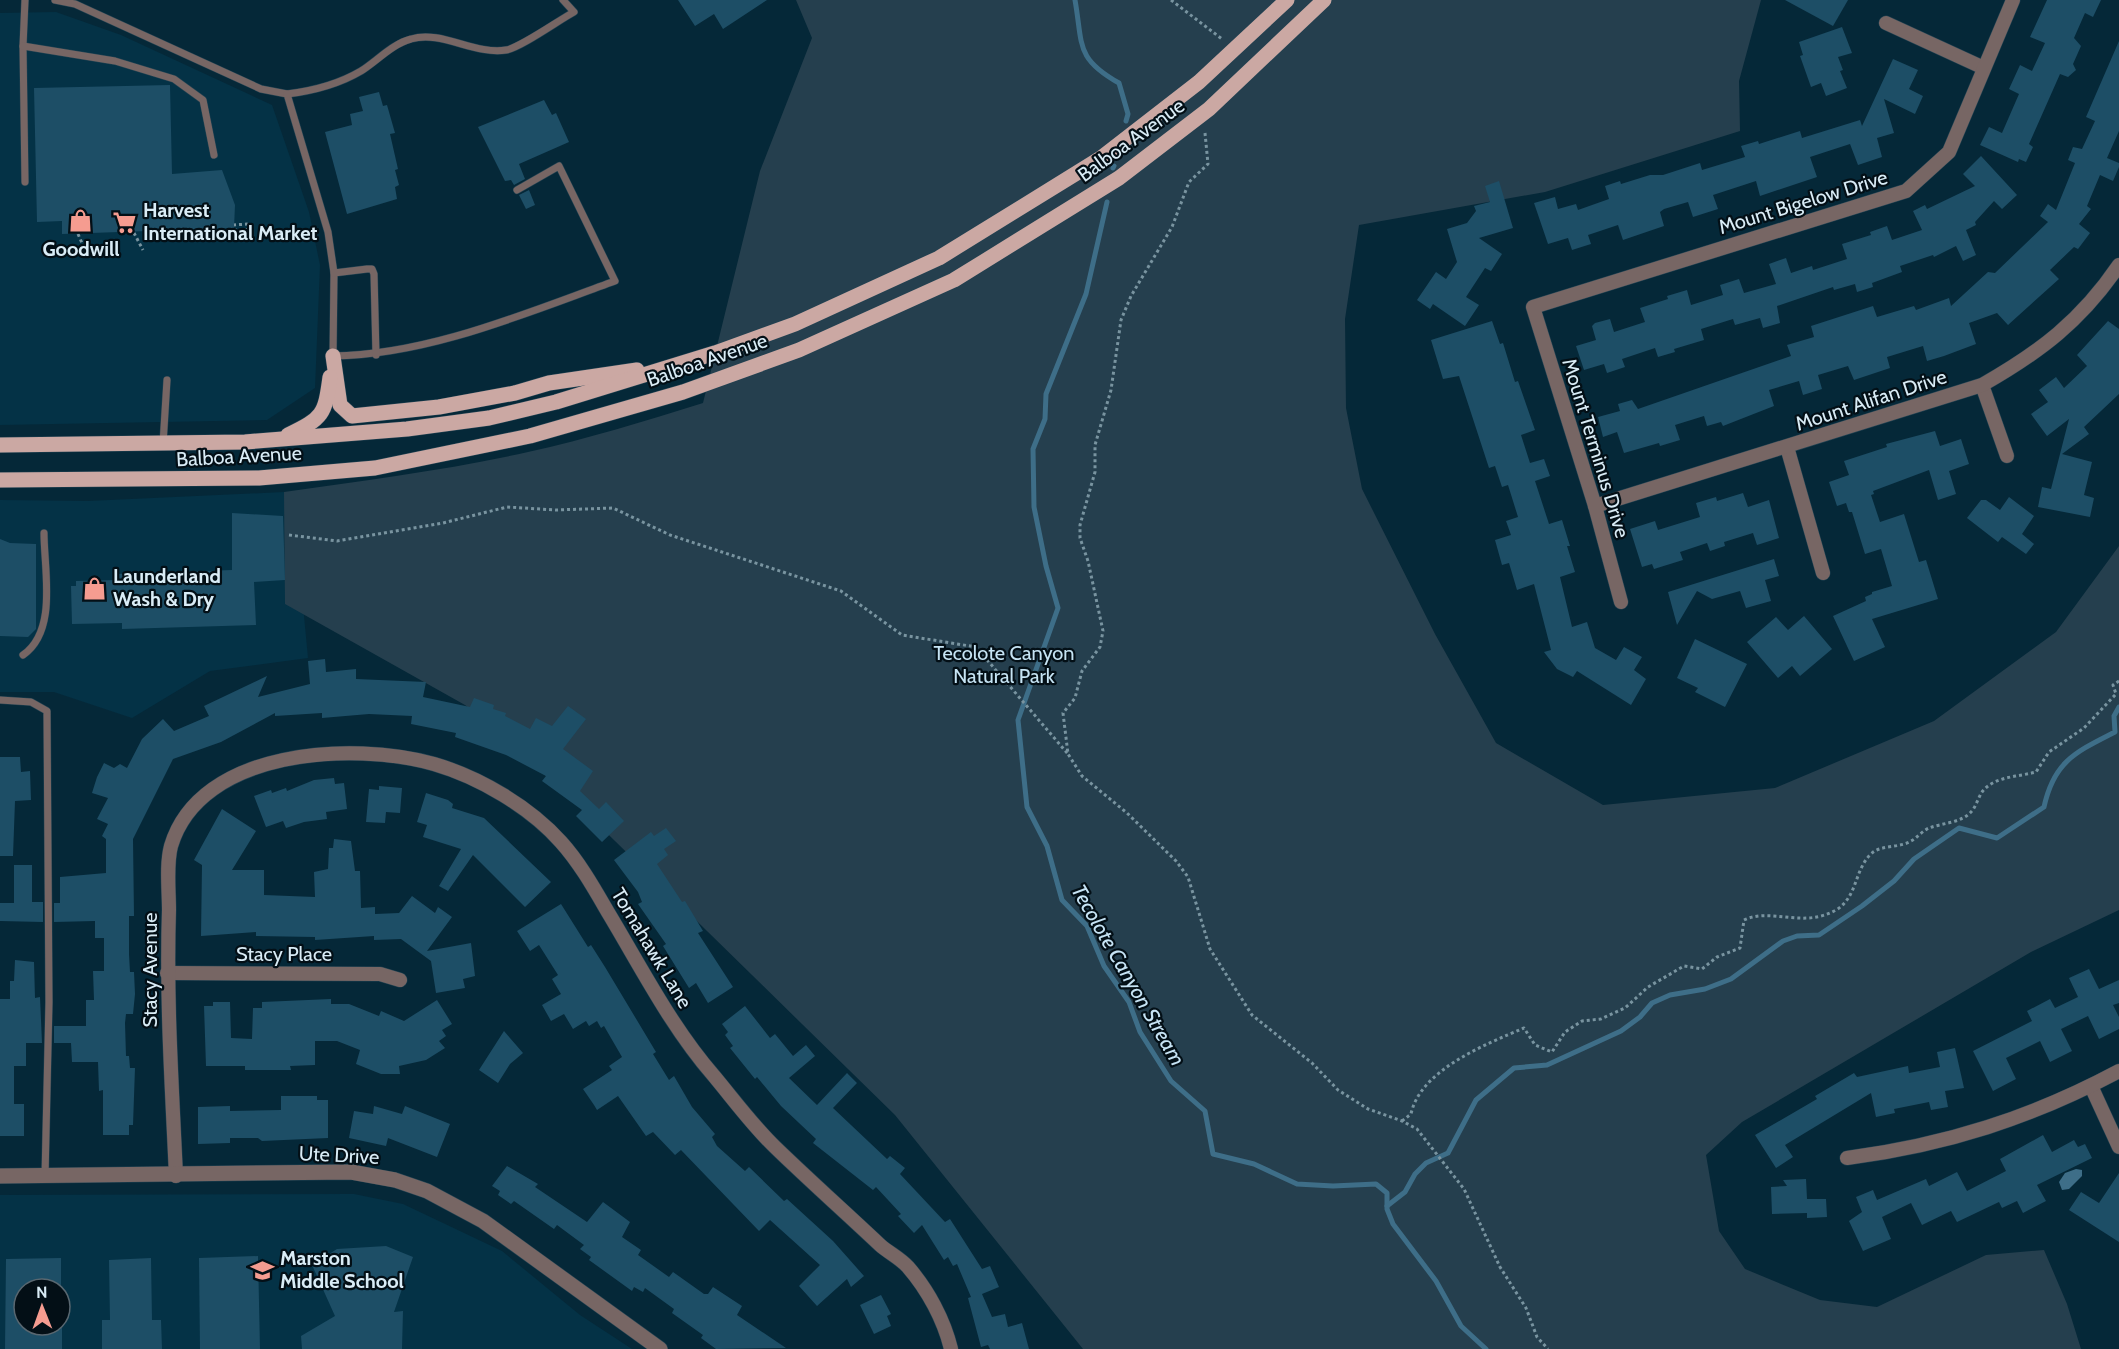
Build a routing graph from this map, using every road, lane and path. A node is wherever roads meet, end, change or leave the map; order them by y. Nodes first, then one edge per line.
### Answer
1 (25, 0) edge
2 (55, 0) edge
3 (563, 0) edge
4 (1171, 0) edge
5 (1287, 0) edge
6 (1324, 0) edge
7 (2013, 0) edge
8 (1886, 22) dead end
9 (23, 46) junction
10 (1235, 49) junction
11 (1984, 68) junction
12 (287, 94) junction
13 (1204, 113) junction
14 (214, 155) dead end
15 (26, 182) dead end
16 (517, 190) dead end
17 (234, 225) dead end
18 (234, 230) dead end
19 (134, 233) dead end
20 (78, 234) dead end
21 (85, 250) dead end
22 (143, 250) dead end
23 (2119, 265) edge
24 (334, 273) junction
25 (1533, 307) joint
26 (376, 355) junction
27 (333, 356) junction
28 (690, 362) junction
29 (167, 380) dead end
30 (1982, 385) junction
31 (281, 439) junction
32 (163, 444) junction
33 (0, 445) edge
34 (1787, 447) junction
35 (2007, 456) dead end
36 (0, 480) edge
37 (1595, 506) junction
38 (44, 533) dead end
39 (289, 535) dead end
40 (1822, 573) dead end
41 (1621, 602) dead end
42 (23, 655) dead end
43 (2119, 681) edge
44 (0, 700) edge
45 (1068, 754) junction
46 (221, 783) joint
47 (167, 973) junction
48 (400, 980) dead end
49 (2119, 1071) edge
50 (2091, 1086) junction
51 (1402, 1120) junction
52 (2119, 1147) edge
53 (1847, 1158) dead end
54 (0, 1176) edge
55 (176, 1176) junction
56 (45, 1177) junction
57 (660, 1349) edge
58 (951, 1349) edge
59 (1548, 1349) edge

1 - 9 lane
2 - 12 lane
3 - 12 lane
4 - 10 path
5 - 10 main road, Balboa Avenue
6 - 13 main road, Balboa Avenue
7 - 11 street, Mount Bigelow Drive
8 - 11 street
9 - 14 lane
9 - 15 lane
10 - 28 main road, Balboa Avenue
11 - 25 street, Mount Bigelow Drive
12 - 24 lane
13 - 36 main road, Balboa Avenue
13 - 45 path
16 - 26 lane
17 - 18 path
19 - 22 path
20 - 21 path
23 - 30 street, Mount Alifan Drive
24 - 26 lane
24 - 27 lane
25 - 37 street, Mount Terminus Drive
26 - 27 lane
27 - 28 main road
27 - 31 main road
28 - 31 main road, Balboa Avenue
29 - 32 lane
30 - 34 street, Mount Alifan Drive
30 - 35 street
31 - 32 main road, Balboa Avenue
32 - 33 main road, Balboa Avenue
34 - 37 street, Mount Alifan Drive
34 - 40 street
37 - 41 street, Mount Terminus Drive
38 - 42 lane
39 - 45 path
43 - 51 path
44 - 56 lane
45 - 51 path
46 - 47 street, Stacy Avenue
46 - 58 street, Tomahawk Lane
47 - 48 street, Stacy Place
47 - 55 street, Stacy Avenue
49 - 50 street
50 - 52 street
50 - 53 street
51 - 59 path
54 - 56 street, Ute Drive
55 - 56 street, Ute Drive
55 - 57 street, Ute Drive

